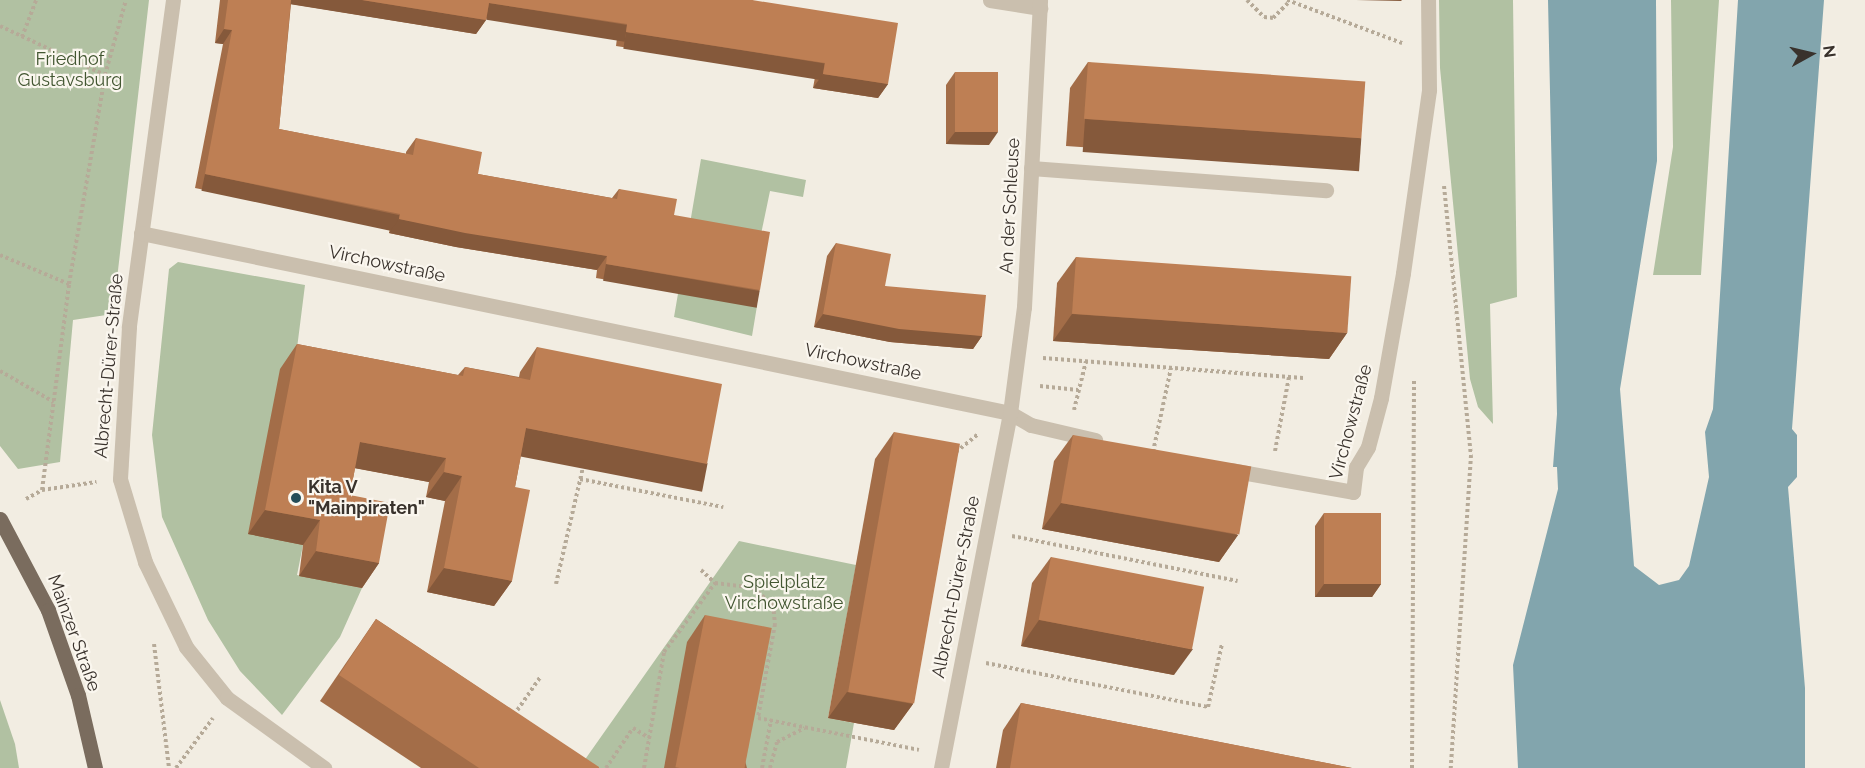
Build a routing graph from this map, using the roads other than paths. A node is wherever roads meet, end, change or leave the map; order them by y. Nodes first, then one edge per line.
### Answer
1 (173, 0) edge
2 (990, 0) edge
3 (1428, 0) edge
4 (1040, 4) edge
5 (1031, 168) junction
6 (1326, 190) dead end
7 (141, 233) junction
8 (1010, 413) junction
9 (1153, 453) edge
10 (1210, 466) edge
11 (4, 526) edge
12 (942, 762) edge
13 (95, 768) edge
14 (324, 768) edge

1 - 7 street, Albrecht-Dürer-Straße
2 - 4 street
3 - 10 street, Virchowstraße
4 - 5 street, An der Schleuse
5 - 6 street
5 - 8 street, An der Schleuse
7 - 8 street, Virchowstraße
7 - 14 street, Albrecht-Dürer-Straße
8 - 9 street, Virchowstraße
8 - 12 street, Albrecht-Dürer-Straße
11 - 13 main road, Mainzer Straße

